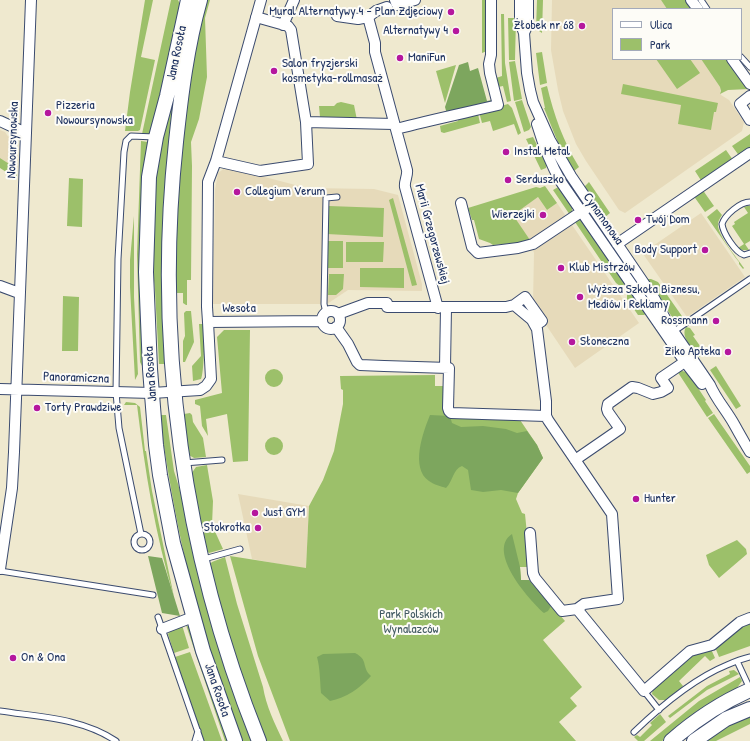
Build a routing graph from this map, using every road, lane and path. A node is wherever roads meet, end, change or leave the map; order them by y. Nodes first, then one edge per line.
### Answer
1 (31, 0) edge
2 (200, 0) edge
3 (261, 0) edge
4 (294, 0) edge
5 (415, 0) edge
6 (491, 0) edge
7 (520, 0) edge
8 (528, 0) edge
9 (691, 0) edge
10 (186, 2) edge
11 (393, 4) edge
12 (697, 8) edge
13 (337, 16) dead end
14 (256, 17) junction
15 (368, 17) junction
16 (283, 25) junction
17 (524, 33) junction
18 (742, 57) edge
19 (733, 60) edge
20 (750, 67) edge
21 (750, 84) edge
22 (750, 96) edge
23 (533, 102) junction
24 (750, 120) edge
25 (0, 121) edge
26 (306, 122) junction
27 (395, 126) junction
28 (26, 133) junction
29 (156, 137) junction
30 (750, 152) edge
31 (216, 161) junction
32 (337, 197) dead end
33 (750, 202) edge
34 (461, 203) dead end
35 (591, 205) junction
36 (582, 211) junction
37 (617, 244) junction
38 (750, 253) edge
39 (750, 279) edge
40 (0, 286) edge
41 (20, 293) junction
42 (514, 305) junction
43 (442, 308) junction
44 (338, 314) junction
45 (324, 317) junction
46 (208, 322) junction
47 (536, 325) junction
48 (336, 327) junction
49 (671, 334) junction
50 (688, 360) junction
51 (444, 367) junction
52 (0, 389) edge
53 (16, 390) junction
54 (116, 392) junction
55 (174, 392) junction
56 (152, 393) junction
57 (546, 416) junction
58 (733, 423) junction
59 (750, 441) edge
60 (750, 452) edge
61 (222, 460) dead end
62 (575, 460) junction
63 (183, 463) junction
64 (530, 533) dead end
65 (141, 534) dead end
66 (240, 549) dead end
67 (201, 560) junction
68 (0, 570) edge
69 (153, 595) dead end
70 (577, 609) junction
71 (158, 617) dead end
72 (193, 617) junction
73 (750, 618) edge
74 (162, 629) junction
75 (750, 657) edge
76 (737, 661) junction
77 (750, 690) edge
78 (644, 691) junction
79 (750, 709) edge
80 (659, 710) junction
81 (0, 711) edge
82 (198, 732) junction
83 (634, 732) dead end
84 (116, 741) edge
85 (195, 741) edge
86 (201, 741) edge
87 (235, 741) edge
88 (258, 741) edge
89 (671, 741) edge
90 (694, 741) edge

1 - 28 street, Nowoursynowska
2 - 55 main road, Jana Rosoła
3 - 14 street
4 - 16 street
5 - 11 street
6 - 27 street
7 - 17 street, Cynamonowa
8 - 17 street, Cynamonowa
9 - 12 street
10 - 29 main road, Jana Rosoła
11 - 15 street
13 - 15 street
14 - 16 street
14 - 31 street
15 - 27 street, Marii Grzegorzewskiej
16 - 26 street
17 - 23 street, Cynamonowa
18 - 20 lane
19 - 21 street
22 - 24 street
23 - 35 street, Cynamonowa
23 - 36 street, Cynamonowa
25 - 28 street
26 - 27 street
26 - 31 street
27 - 43 street, Marii Grzegorzewskiej
28 - 41 street, Nowoursynowska
29 - 54 lane
29 - 56 main road, Jana Rosoła
30 - 37 street
31 - 46 street
32 - 45 lane
33 - 38 lane
34 - 36 street
35 - 36 street
35 - 37 street, Cynamonowa
36 - 49 street, Cynamonowa
37 - 49 street, Cynamonowa
39 - 49 lane
40 - 41 street
41 - 53 street, Nowoursynowska
42 - 43 street
42 - 47 street
42 - 47 street
43 - 44 street
43 - 51 street, Marii Grzegorzewskiej
44 - 45 street, Wesoła
44 - 48 street
45 - 46 street, Wesoła
45 - 48 street, Wesoła
46 - 55 street, Wesoła
47 - 57 street
48 - 51 street
49 - 50 street, Cynamonowa
50 - 58 street, Cynamonowa
50 - 62 street
51 - 57 street, Marii Grzegorzewskiej
52 - 53 street, Panoramiczna
53 - 54 street, Panoramiczna
53 - 68 street, Nowoursynowska
54 - 56 street, Panoramiczna
54 - 65 lane
55 - 56 street, Panoramiczna
55 - 63 main road, Jana Rosoła
56 - 72 main road, Jana Rosoła
57 - 62 street
58 - 59 street, Cynamonowa
58 - 60 street, Cynamonowa
61 - 63 lane
62 - 70 street
63 - 67 main road, Jana Rosoła
64 - 70 street
66 - 67 lane
67 - 88 main road, Jana Rosoła
68 - 69 lane
70 - 78 street
71 - 74 lane
72 - 74 street
72 - 87 main road, Jana Rosoła
73 - 78 street
74 - 82 lane
75 - 76 lane
76 - 77 lane
76 - 80 lane
77 - 89 main road
78 - 80 lane
79 - 90 main road
80 - 83 lane
81 - 84 lane
82 - 85 lane
82 - 86 lane

